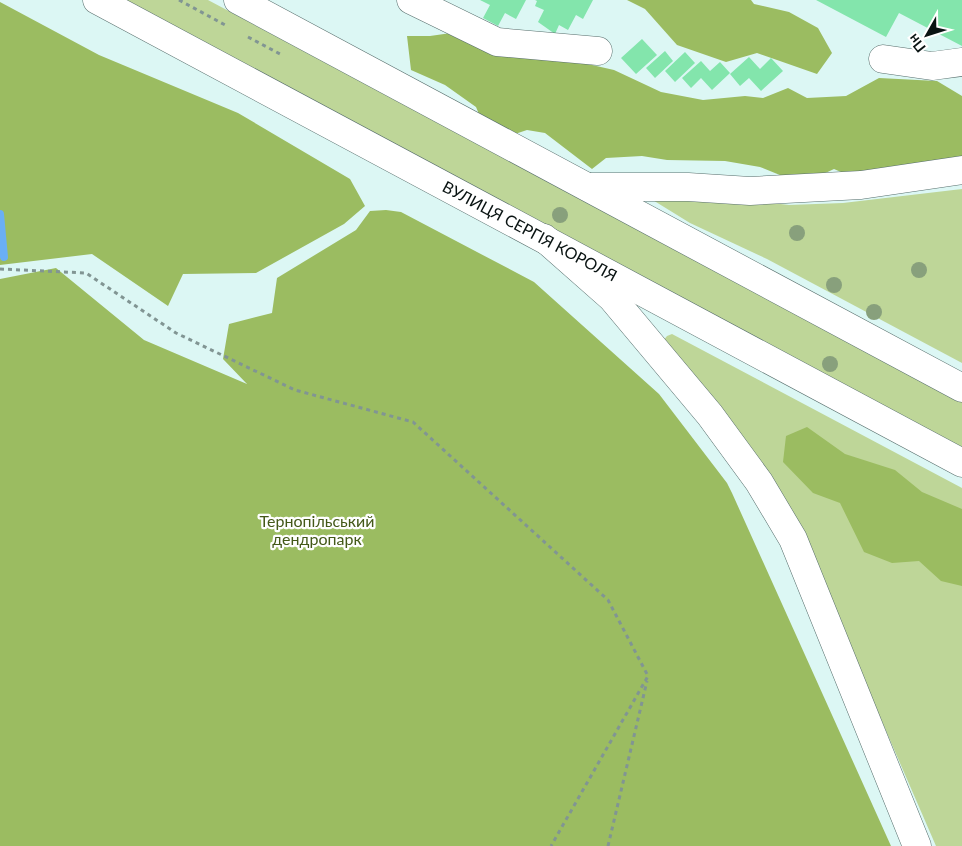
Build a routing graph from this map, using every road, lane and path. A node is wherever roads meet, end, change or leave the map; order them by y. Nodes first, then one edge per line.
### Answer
1 (97, 0) edge
2 (238, 0) edge
3 (411, 0) edge
4 (598, 51) dead end
5 (883, 59) dead end
6 (962, 62) edge
7 (962, 170) edge
8 (588, 187) junction
9 (544, 238) junction
10 (0, 269) edge
11 (962, 388) edge
12 (962, 463) edge
13 (648, 676) junction
14 (551, 846) edge
15 (608, 846) edge
16 (917, 846) edge

1 - 9 main road, ВУЛИЦЯ СЕРГІЯ КОРОЛЯ
2 - 8 main road
3 - 4 main road
5 - 6 main road
7 - 8 main road
8 - 11 main road
9 - 12 main road, ВУЛИЦЯ СЕРГІЯ КОРОЛЯ
9 - 16 main road
10 - 13 path
13 - 14 path
13 - 15 path

